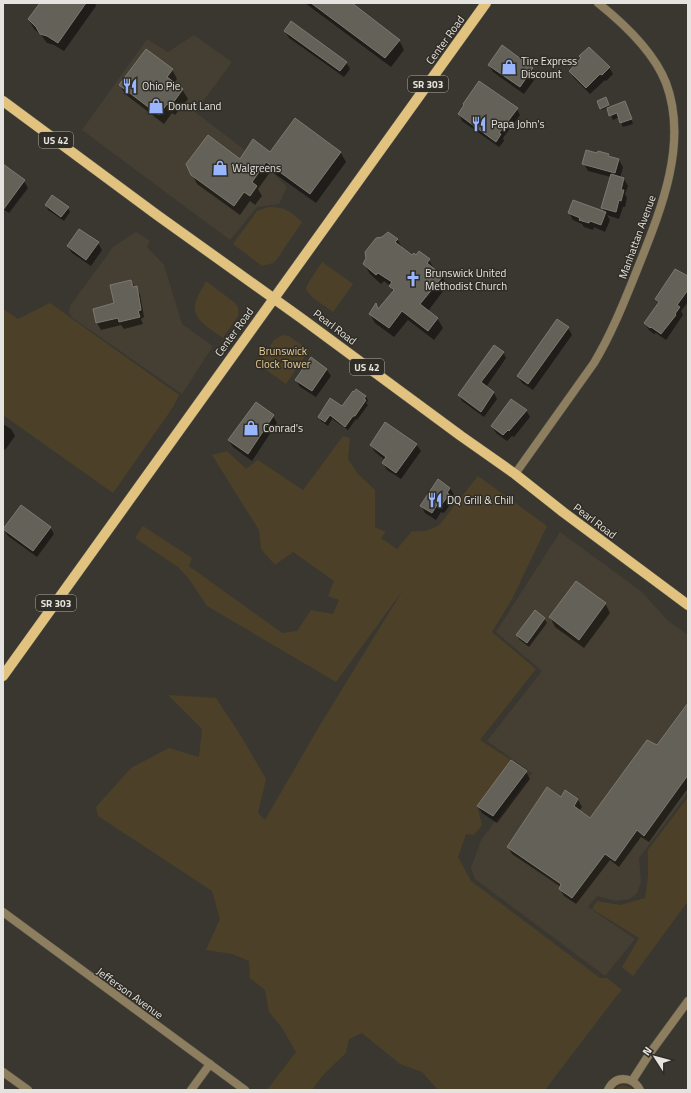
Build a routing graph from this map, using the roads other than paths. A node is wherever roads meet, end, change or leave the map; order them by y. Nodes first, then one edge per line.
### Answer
1 (486, 3) edge
2 (598, 3) edge
3 (3, 101) edge
4 (273, 299) junction
5 (515, 474) junction
6 (688, 605) edge
7 (3, 676) edge
8 (3, 912) edge
9 (688, 1001) edge
10 (210, 1064) junction
11 (3, 1072) edge
12 (632, 1081) junction
13 (28, 1090) edge
14 (191, 1090) edge
15 (245, 1090) edge
16 (608, 1090) edge
17 (640, 1090) edge

1 - 4 main road, Center Road / SR 303
2 - 5 street, Manhattan Avenue
3 - 4 main road, Pearl Road / US 42
4 - 5 main road, Pearl Road / US 42
4 - 7 main road, Center Road / SR 303
5 - 6 main road, Pearl Road / US 42
8 - 10 street, Jefferson Avenue
9 - 12 street
10 - 14 street
10 - 15 street, Jefferson Avenue
11 - 13 street
12 - 16 street
12 - 17 street

